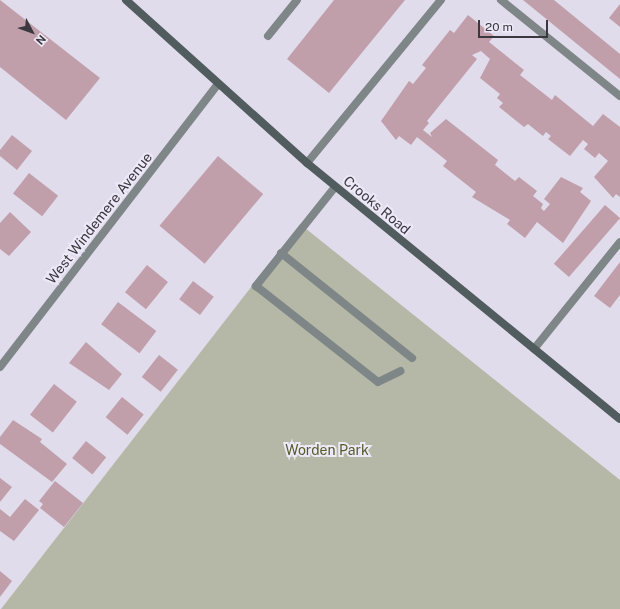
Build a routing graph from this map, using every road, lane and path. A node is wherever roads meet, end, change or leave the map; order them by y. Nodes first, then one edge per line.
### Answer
1 (126, 0) edge
2 (297, 0) edge
3 (441, 0) edge
4 (501, 0) edge
5 (268, 36) dead end
6 (217, 85) junction
7 (620, 96) edge
8 (307, 163) junction
9 (335, 187) junction
10 (620, 242) edge
11 (282, 253) junction
12 (534, 349) junction
13 (412, 358) dead end
14 (0, 367) edge
15 (401, 371) dead end
16 (620, 419) edge

1 - 6 main road, Crooks Road
2 - 5 street
3 - 8 street
4 - 7 street
6 - 8 main road, Crooks Road
6 - 14 street, West Windemere Avenue
8 - 9 main road, Crooks Road
9 - 11 street
9 - 12 main road, Crooks Road
10 - 12 street
11 - 13 street
11 - 15 street
12 - 16 main road, Crooks Road

